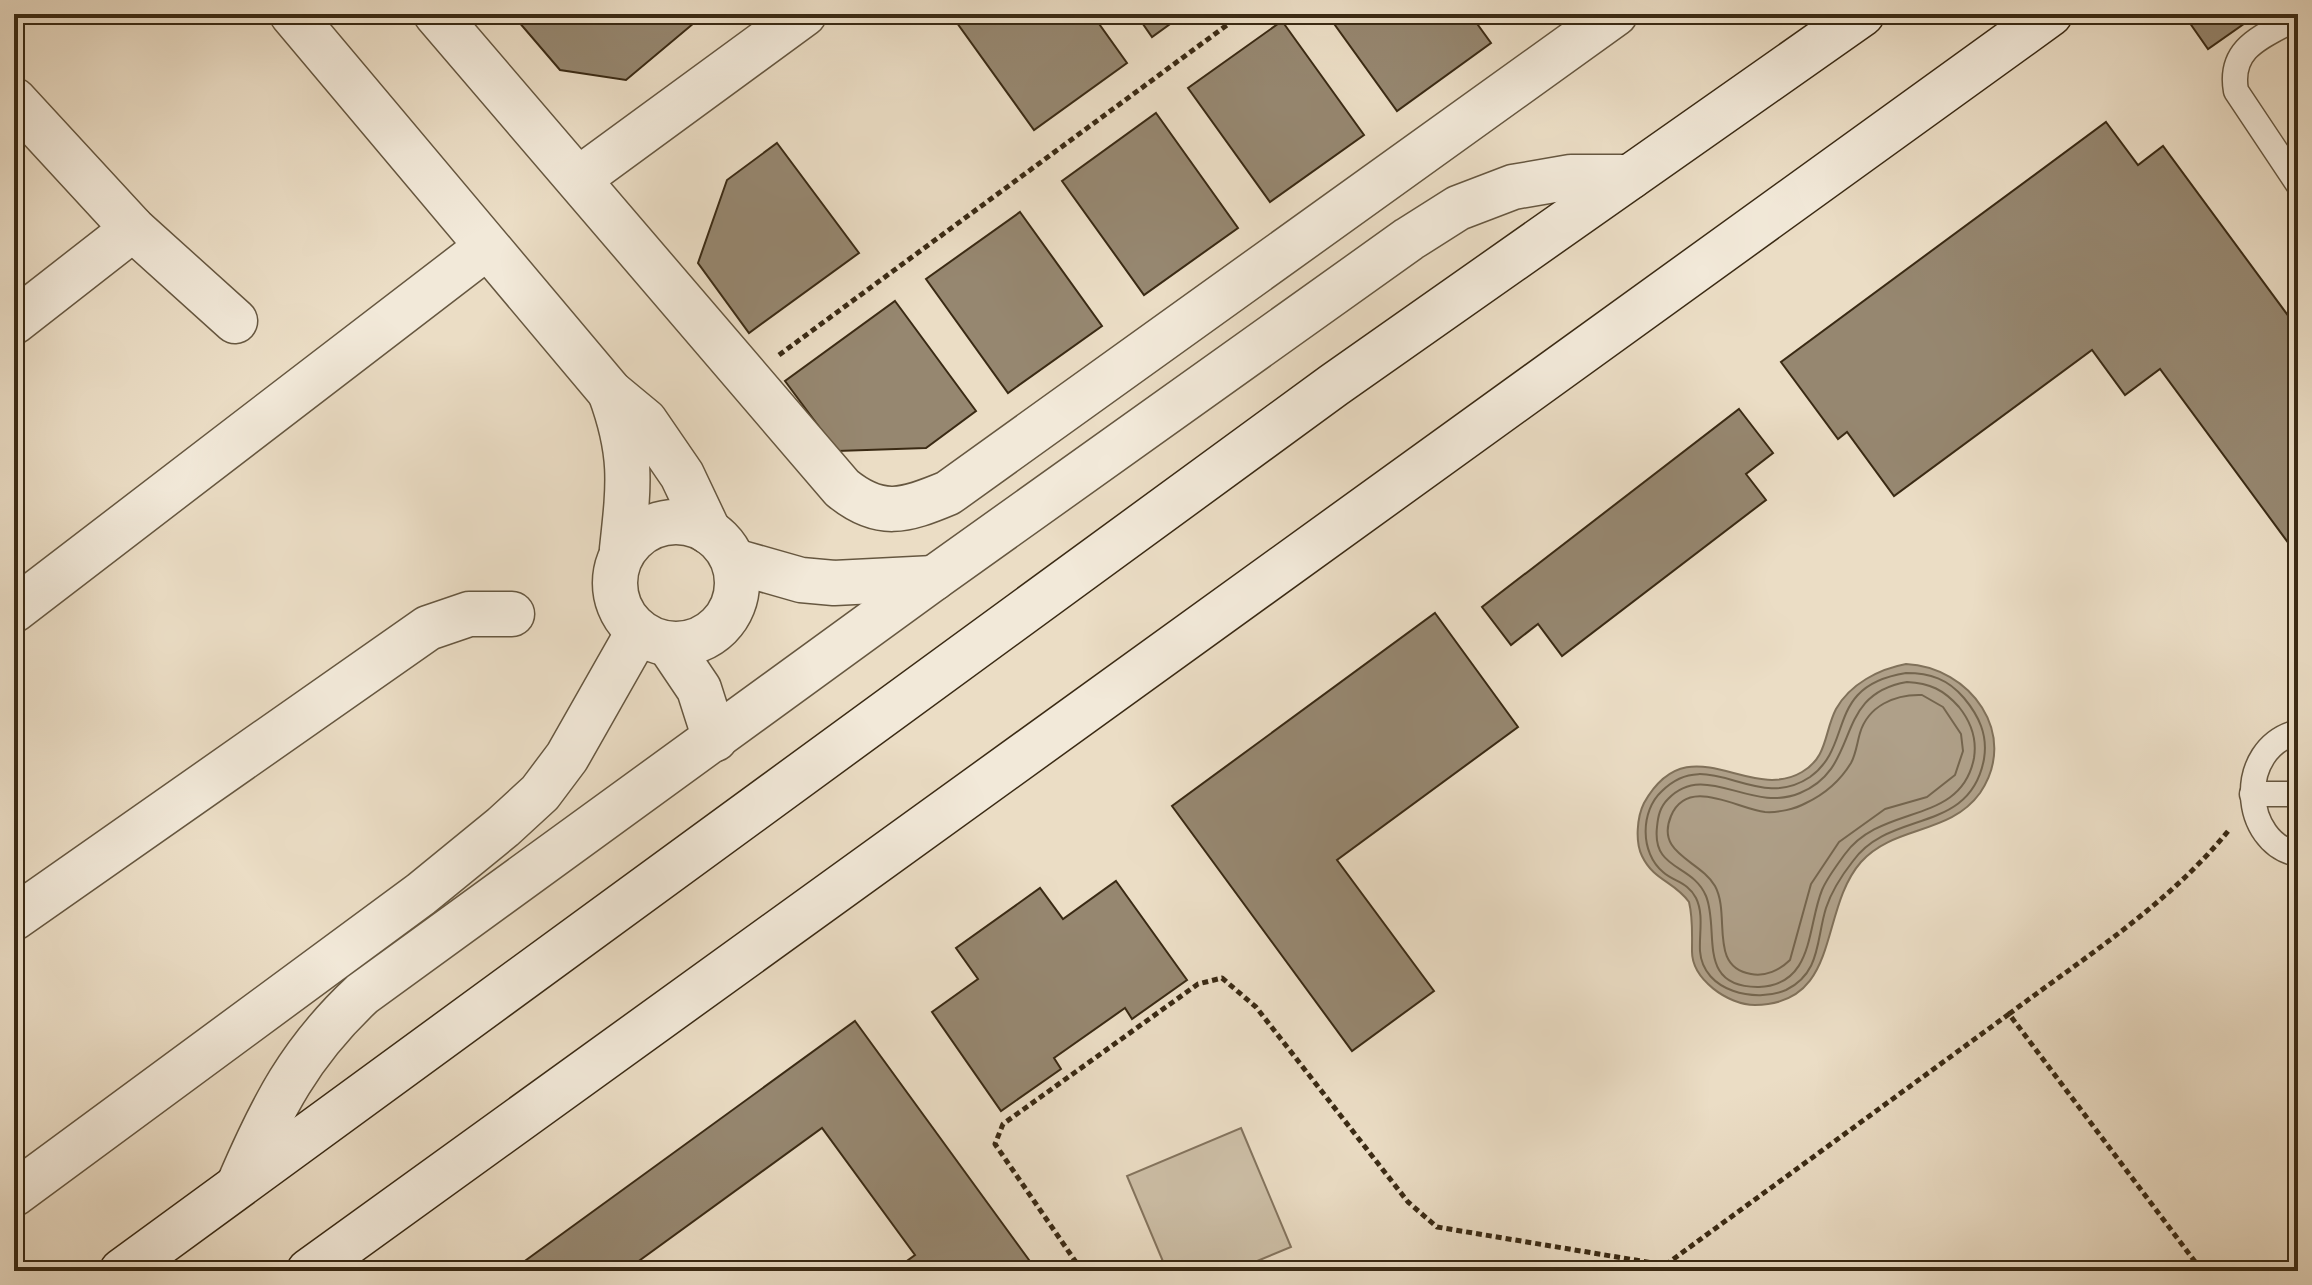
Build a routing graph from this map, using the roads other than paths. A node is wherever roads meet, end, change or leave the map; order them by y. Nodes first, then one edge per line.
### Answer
1 (292, 14) edge
2 (436, 14) edge
3 (804, 14) edge
4 (1615, 14) edge
5 (1862, 14) edge
6 (2050, 14) edge
7 (2298, 17) edge
8 (14, 100) edge
9 (1630, 177) junction
10 (580, 178) junction
11 (2298, 184) edge
12 (133, 229) junction
13 (487, 247) junction
14 (235, 321) dead end
15 (14, 322) edge
16 (610, 392) junction
17 (722, 546) junction
18 (622, 549) junction
19 (934, 578) junction
20 (14, 610) edge
21 (512, 614) dead end
22 (654, 639) junction
23 (2298, 732) edge
24 (715, 739) junction
25 (2252, 794) junction
26 (2298, 794) edge
27 (2298, 854) edge
28 (14, 918) edge
29 (239, 1184) junction
30 (14, 1194) edge
31 (122, 1271) edge
32 (309, 1271) edge

1 - 13 street
2 - 10 street
3 - 10 street
4 - 10 street
5 - 9 street
6 - 32 street
7 - 11 lane
8 - 12 street
9 - 19 street
9 - 29 street
12 - 14 street
12 - 15 street
13 - 16 street
13 - 20 street
16 - 17 street
16 - 18 street
17 - 18 street
17 - 19 street
17 - 22 street
18 - 22 street
19 - 24 street
21 - 28 street
22 - 24 street
22 - 30 street
23 - 25 lane
24 - 29 street
25 - 26 lane
25 - 27 lane
29 - 31 street

